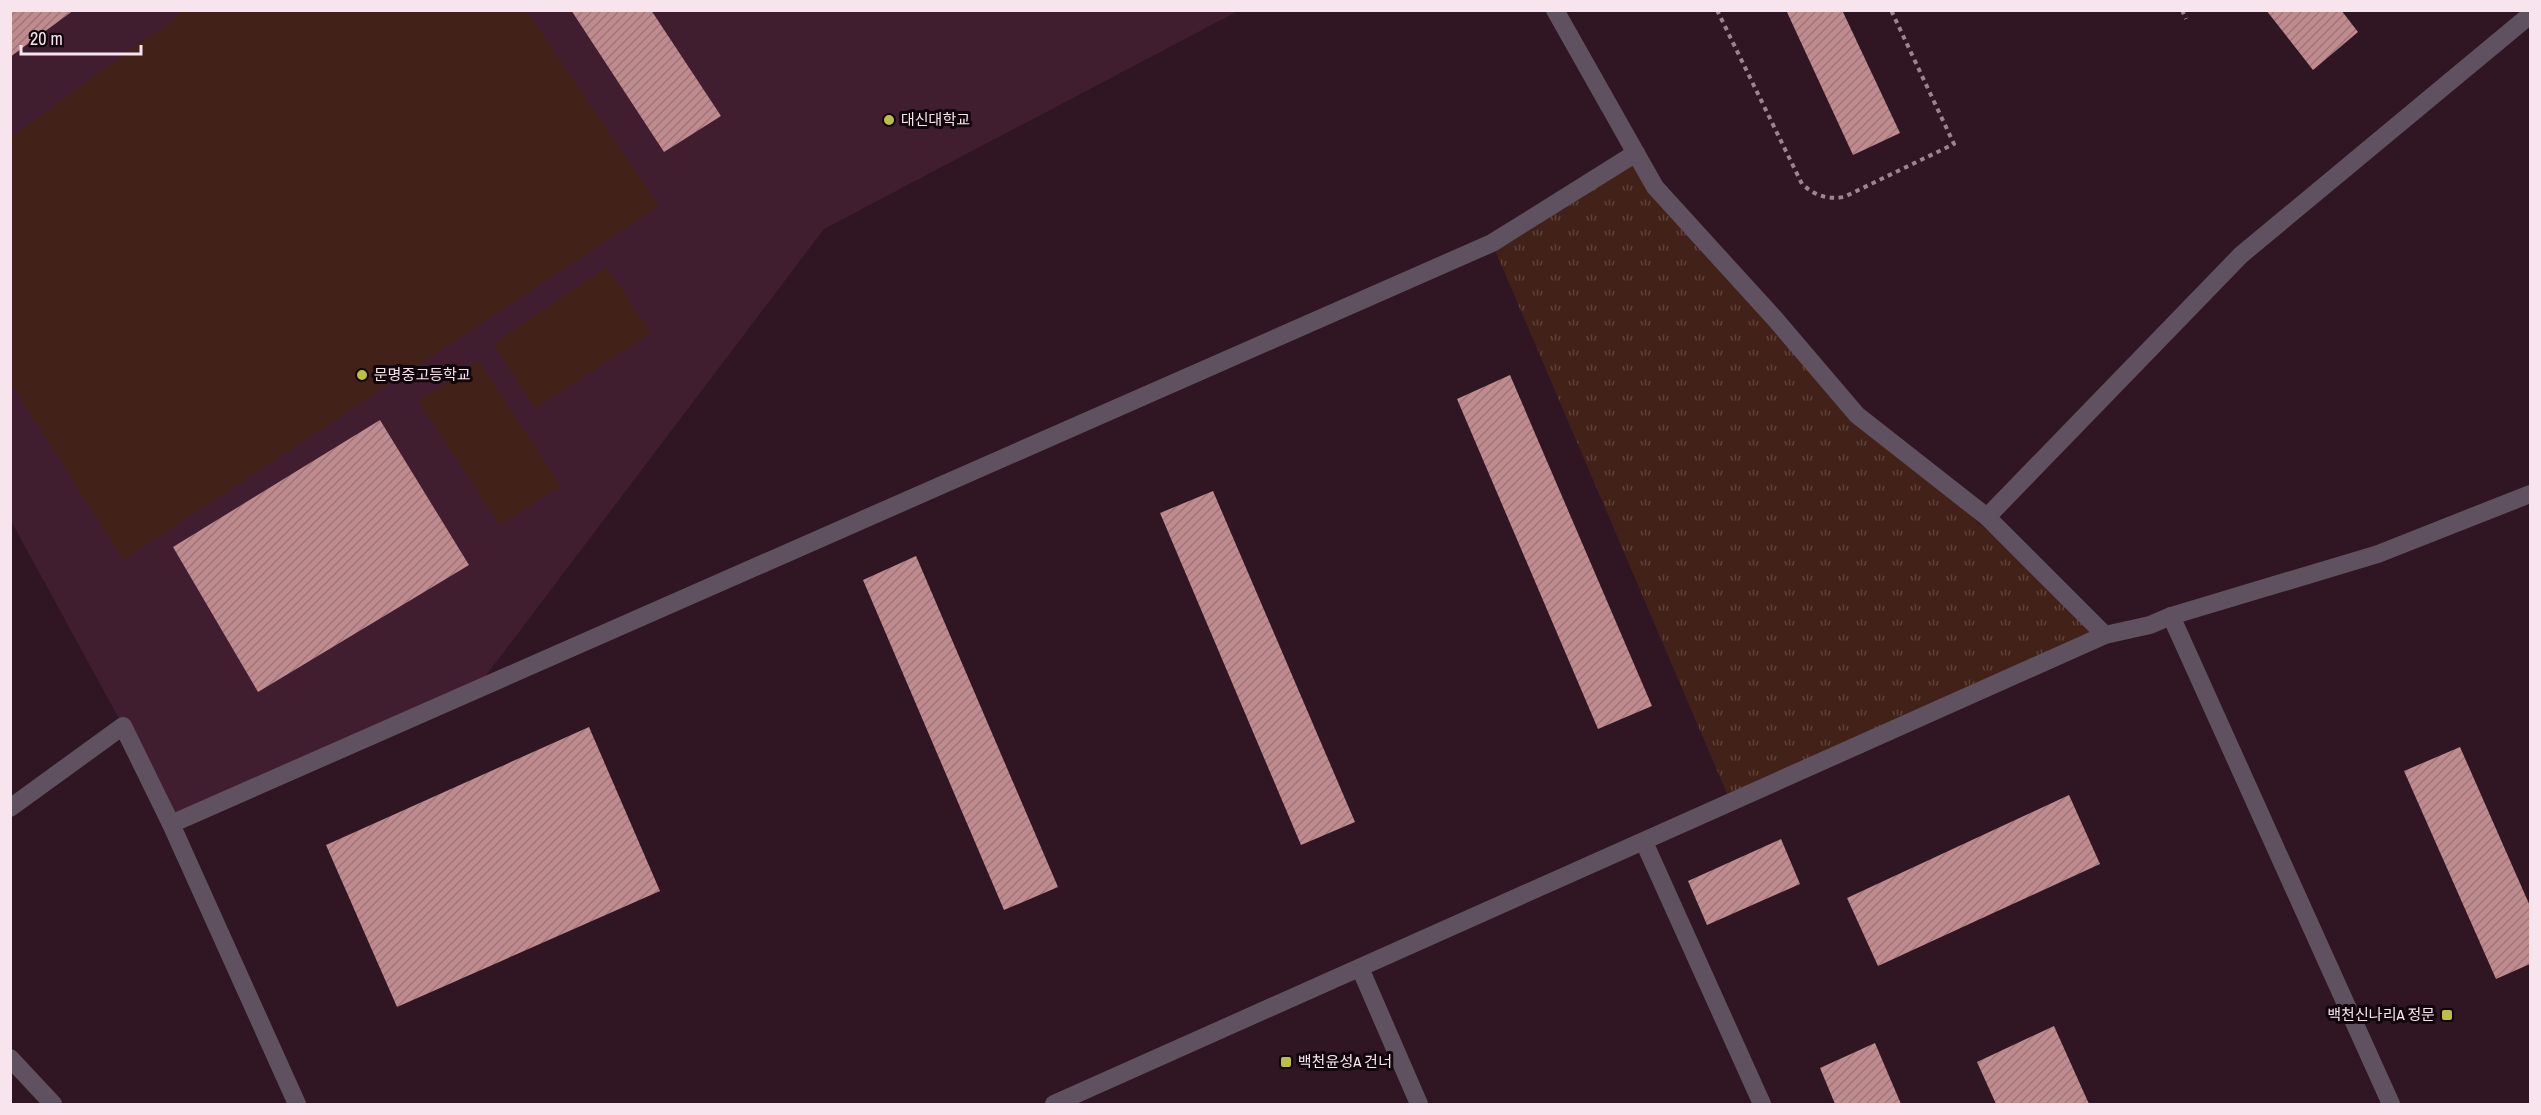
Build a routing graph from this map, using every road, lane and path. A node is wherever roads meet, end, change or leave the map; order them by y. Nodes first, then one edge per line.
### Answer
1 (1555, 10) edge
2 (1717, 10) edge
3 (1891, 10) edge
4 (2182, 10) edge
5 (2530, 15) edge
6 (2186, 19) dead end
7 (1636, 153) junction
8 (2530, 494) edge
9 (1987, 517) junction
10 (2171, 615) junction
11 (2105, 635) junction
12 (10, 808) edge
13 (171, 824) junction
14 (1644, 842) junction
15 (1360, 968) junction
16 (10, 1058) edge
17 (1086, 1098) edge
18 (53, 1104) edge
19 (297, 1104) edge
20 (1054, 1104) edge
21 (1419, 1104) edge
22 (1762, 1104) edge
23 (2391, 1104) edge

1 - 7 street
2 - 3 path
4 - 6 path
5 - 9 street
7 - 9 street
7 - 13 street
8 - 10 street
9 - 11 street
10 - 11 street
10 - 23 street
11 - 14 street
12 - 13 street
13 - 19 street
14 - 15 street
14 - 22 street
15 - 17 street
15 - 21 street
16 - 18 street
17 - 20 street

